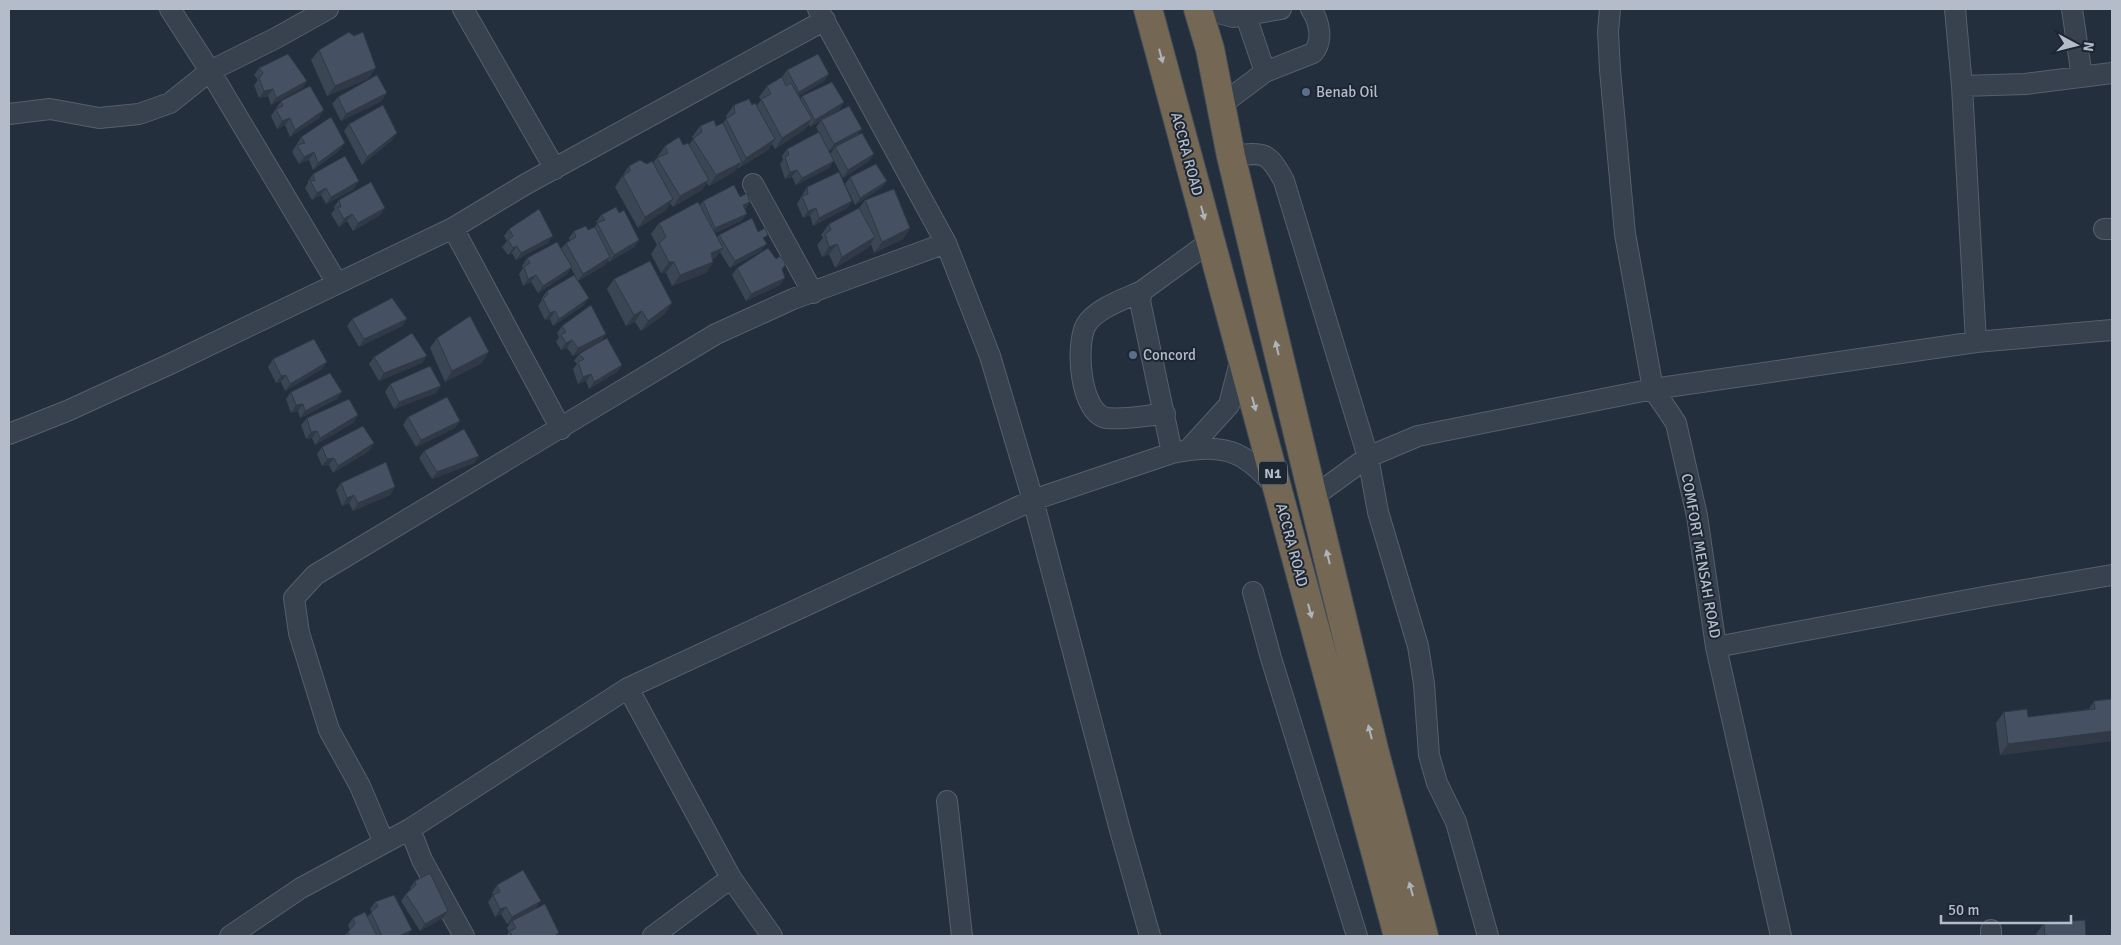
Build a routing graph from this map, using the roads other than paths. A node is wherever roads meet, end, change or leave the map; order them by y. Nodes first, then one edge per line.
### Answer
1 (170, 9) edge
2 (328, 9) edge
3 (463, 9) edge
4 (1148, 9) edge
5 (1198, 9) edge
6 (1204, 9) edge
7 (1281, 9) edge
8 (1311, 9) edge
9 (1610, 9) edge
10 (1954, 9) edge
11 (2072, 9) edge
12 (822, 15) edge
13 (1246, 16) junction
14 (210, 71) junction
15 (1266, 72) junction
16 (2112, 73) edge
17 (2082, 77) junction
18 (1962, 86) junction
19 (1221, 105) junction
20 (9, 114) edge
21 (1232, 156) junction
22 (555, 169) junction
23 (753, 184) dead end
24 (453, 228) junction
25 (1211, 241) junction
26 (946, 243) junction
27 (337, 284) junction
28 (1142, 291) junction
29 (813, 293) junction
30 (2112, 330) edge
31 (1976, 342) junction
32 (1241, 358) junction
33 (1653, 389) junction
34 (1165, 414) junction
35 (561, 429) junction
36 (9, 434) edge
37 (1180, 451) junction
38 (1368, 457) junction
39 (1277, 488) junction
40 (1313, 497) junction
41 (1033, 500) junction
42 (2112, 575) edge
43 (1252, 592) dead end
44 (1716, 647) junction
45 (628, 688) junction
46 (947, 801) dead end
47 (410, 829) junction
48 (384, 843) junction
49 (731, 878) junction
50 (238, 934) edge
51 (464, 936) edge
52 (653, 936) edge
53 (772, 936) edge
54 (962, 936) edge
55 (1150, 936) edge
56 (1357, 936) edge
57 (1398, 936) edge
58 (1424, 936) edge
59 (1488, 936) edge
60 (1781, 936) edge

1 - 14 street
2 - 14 street
3 - 22 street
4 -> 25 highway, ACCRA ROAD / N1
5 - 19 highway, ACCRA ROAD / N1
6 - 13 street
7 - 13 street
8 - 15 street
9 - 33 street
10 - 18 street
11 - 17 street
12 - 22 street
12 - 26 street
13 - 15 street
14 - 20 street
14 - 27 street
15 - 19 street
16 - 17 street
17 - 18 street
18 - 31 street
19 - 21 highway, ACCRA ROAD / N1
21 - 38 street
40 -> 21 highway, ACCRA ROAD / N1
22 - 24 street
23 - 29 street
24 - 27 street
24 - 35 street
25 - 28 street
25 - 32 highway, ACCRA ROAD / N1
26 - 29 street
26 - 41 street
27 - 36 street
28 - 34 street
28 - 34 street
29 - 35 street
30 - 31 street
31 - 33 street
32 - 37 street
32 -> 39 highway, ACCRA ROAD / N1
33 - 38 street
33 - 44 street, COMFORT MENSAH ROAD
34 - 37 street
35 - 48 street
37 - 39 street
37 - 41 street
38 - 40 street
38 - 59 street
39 -> 57 highway, ACCRA ROAD / N1
58 -> 40 highway, ACCRA ROAD / N1
41 - 45 street
41 - 55 street
42 - 44 street
43 - 56 street
44 - 60 street, COMFORT MENSAH ROAD
45 - 47 street
45 - 49 street
46 - 54 street
47 - 48 street
47 - 51 street
48 - 50 street
49 - 52 street
49 - 53 street

